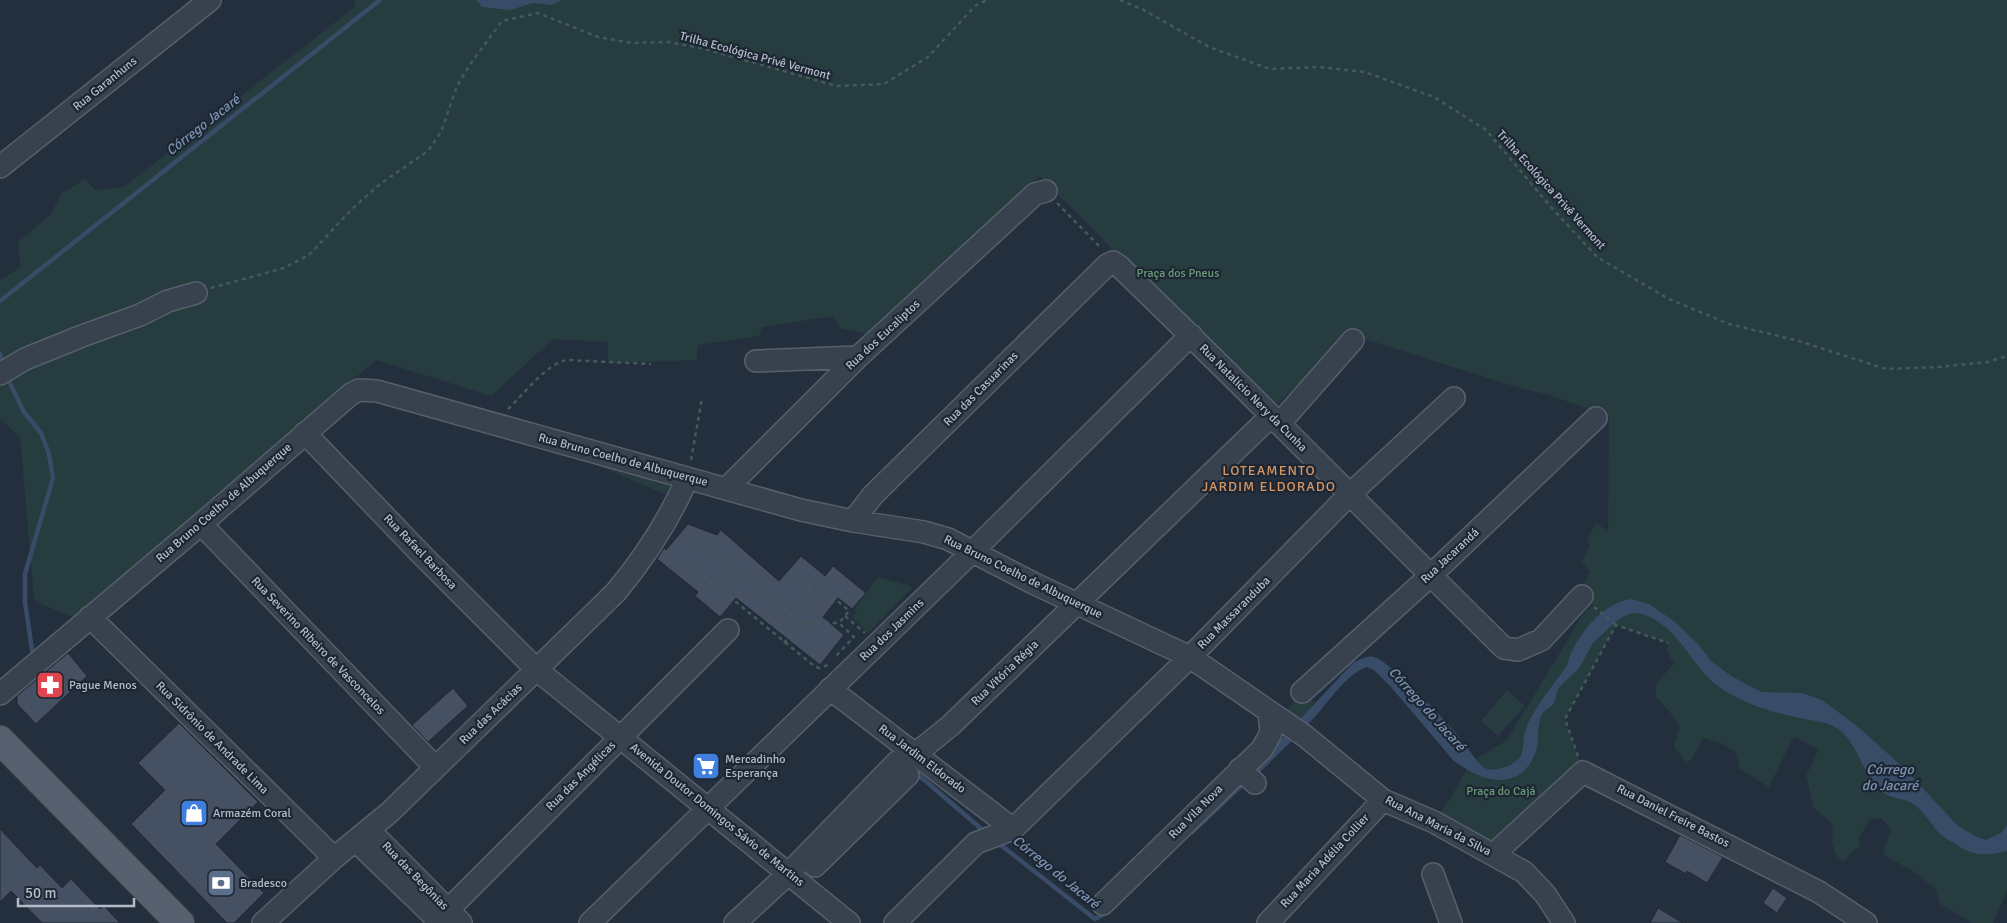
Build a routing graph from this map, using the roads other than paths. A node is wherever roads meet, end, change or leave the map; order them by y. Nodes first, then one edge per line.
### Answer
1 (210, 0) edge
2 (0, 167) edge
3 (1046, 191) road end
4 (1113, 262) joint
5 (196, 293) road end
6 (1191, 336) junction
7 (1352, 340) dead end
8 (858, 357) junction
9 (756, 361) dead end
10 (7, 370) edge
11 (1454, 398) dead end
12 (1596, 418) dead end
13 (1275, 420) junction
14 (305, 433) junction
15 (688, 473) junction
16 (727, 488) junction
17 (1349, 495) junction
18 (853, 521) junction
19 (201, 524) junction
20 (972, 552) junction
21 (1430, 576) junction
22 (1586, 600) road end
23 (1077, 604) junction
24 (90, 617) junction
25 (728, 630) dead end
26 (1190, 658) junction
27 (536, 670) junction
28 (833, 677) junction
29 (1302, 692) dead end
30 (0, 694) edge
31 (1272, 715) junction
32 (620, 736) junction
33 (1304, 736) joint
34 (0, 740) edge
35 (912, 752) junction
36 (435, 767) junction
37 (908, 775) dead end
38 (1383, 800) junction
39 (708, 808) junction
40 (1011, 830) junction
41 (363, 835) junction
42 (1494, 854) junction
43 (334, 858) junction
44 (1433, 874) dead end
45 (793, 878) junction
46 (1103, 904) dead end
47 (444, 919) edge
48 (180, 923) edge
49 (263, 923) edge
50 (590, 923) edge
51 (735, 923) edge
52 (756, 923) edge
53 (849, 923) edge
54 (895, 923) edge
55 (1268, 923) edge
56 (1451, 923) edge
57 (1564, 923) edge
58 (1866, 923) edge

1 - 2 street, Rua Garanhuns
3 - 8 street, Rua dos Eucaliptos
4 - 6 street, Rua Natalício Nery da Cunha
4 - 18 street, Rua das Casuarinas
5 - 10 street
6 - 13 street, Rua Natalício Nery da Cunha
6 - 20 street, Rua dos Jasmins
7 - 13 street, Rua Vitória Régia
8 - 9 street
8 - 16 street, Rua dos Eucaliptos
11 - 17 street, Rua Massaranduba
12 - 21 street, Rua Jacarandá
13 - 17 street, Rua Natalício Nery da Cunha
13 - 23 street, Rua Vitória Régia
14 - 15 street, Rua Bruno Coelho de Albuquerque
14 - 19 street, Rua Bruno Coelho de Albuquerque
14 - 27 street, Rua Rafael Barbosa
15 - 16 street, Rua Bruno Coelho de Albuquerque
15 - 27 street, Rua das Acácias
16 - 18 street, Rua Bruno Coelho de Albuquerque
17 - 21 street, Rua Natalício Nery da Cunha
17 - 26 street, Rua Massaranduba
18 - 20 street, Rua Bruno Coelho de Albuquerque
19 - 24 street, Rua Bruno Coelho de Albuquerque
19 - 36 street, Rua Severino Ribeiro de Vasconcelos
20 - 23 street, Rua Bruno Coelho de Albuquerque
20 - 28 street, Rua dos Jasmins
21 - 22 street, Rua Natalício Nery da Cunha
21 - 29 street, Rua Jacarandá
23 - 26 street, Rua Bruno Coelho de Albuquerque
23 - 35 street, Rua Vitória Régia
24 - 30 street, Rua Bruno Coelho de Albuquerque
24 - 43 street, Rua Sidrônio de Andrade Lima
25 - 32 street, Rua das Angélicas
26 - 31 street, Rua Bruno Coelho de Albuquerque
26 - 40 street, Rua Massaranduba
27 - 32 street, Avenida Doutor Domingos Sávio de Martins
27 - 36 street, Rua das Acácias
28 - 35 street, Rua Jardim Eldorado
28 - 39 street, Rua dos Jasmins
31 - 33 street, Rua Bruno Coelho de Albuquerque
31 - 46 street, Rua Vila Nova
32 - 39 street, Avenida Doutor Domingos Sávio de Martins
32 - 47 street, Rua das Angélicas
33 - 38 street, Rua Ana Maria da Silva
34 - 48 main road
35 - 40 street, Rua Jardim Eldorado
35 - 45 street, Rua Vitória Régia
36 - 41 street, Rua das Acácias
37 - 45 street, Rua Vitória Régia
38 - 42 street, Rua Ana Maria da Silva
38 - 55 street, Rua Maria Adélia Collier
39 - 45 street, Avenida Doutor Domingos Sávio de Martins
39 - 50 street, Rua dos Jasmins
40 - 54 street
41 - 43 street, Rua das Acácias
41 - 47 street, Rua das Begônias
42 - 57 street, Rua Ana Maria da Silva
42 - 58 street, Rua Daniel Freire Bastos
43 - 49 street, Rua das Acácias
44 - 56 street
45 - 51 street, Rua Vitória Régia
45 - 52 street, Rua Vitória Régia
45 - 53 street, Avenida Doutor Domingos Sávio de Martins

